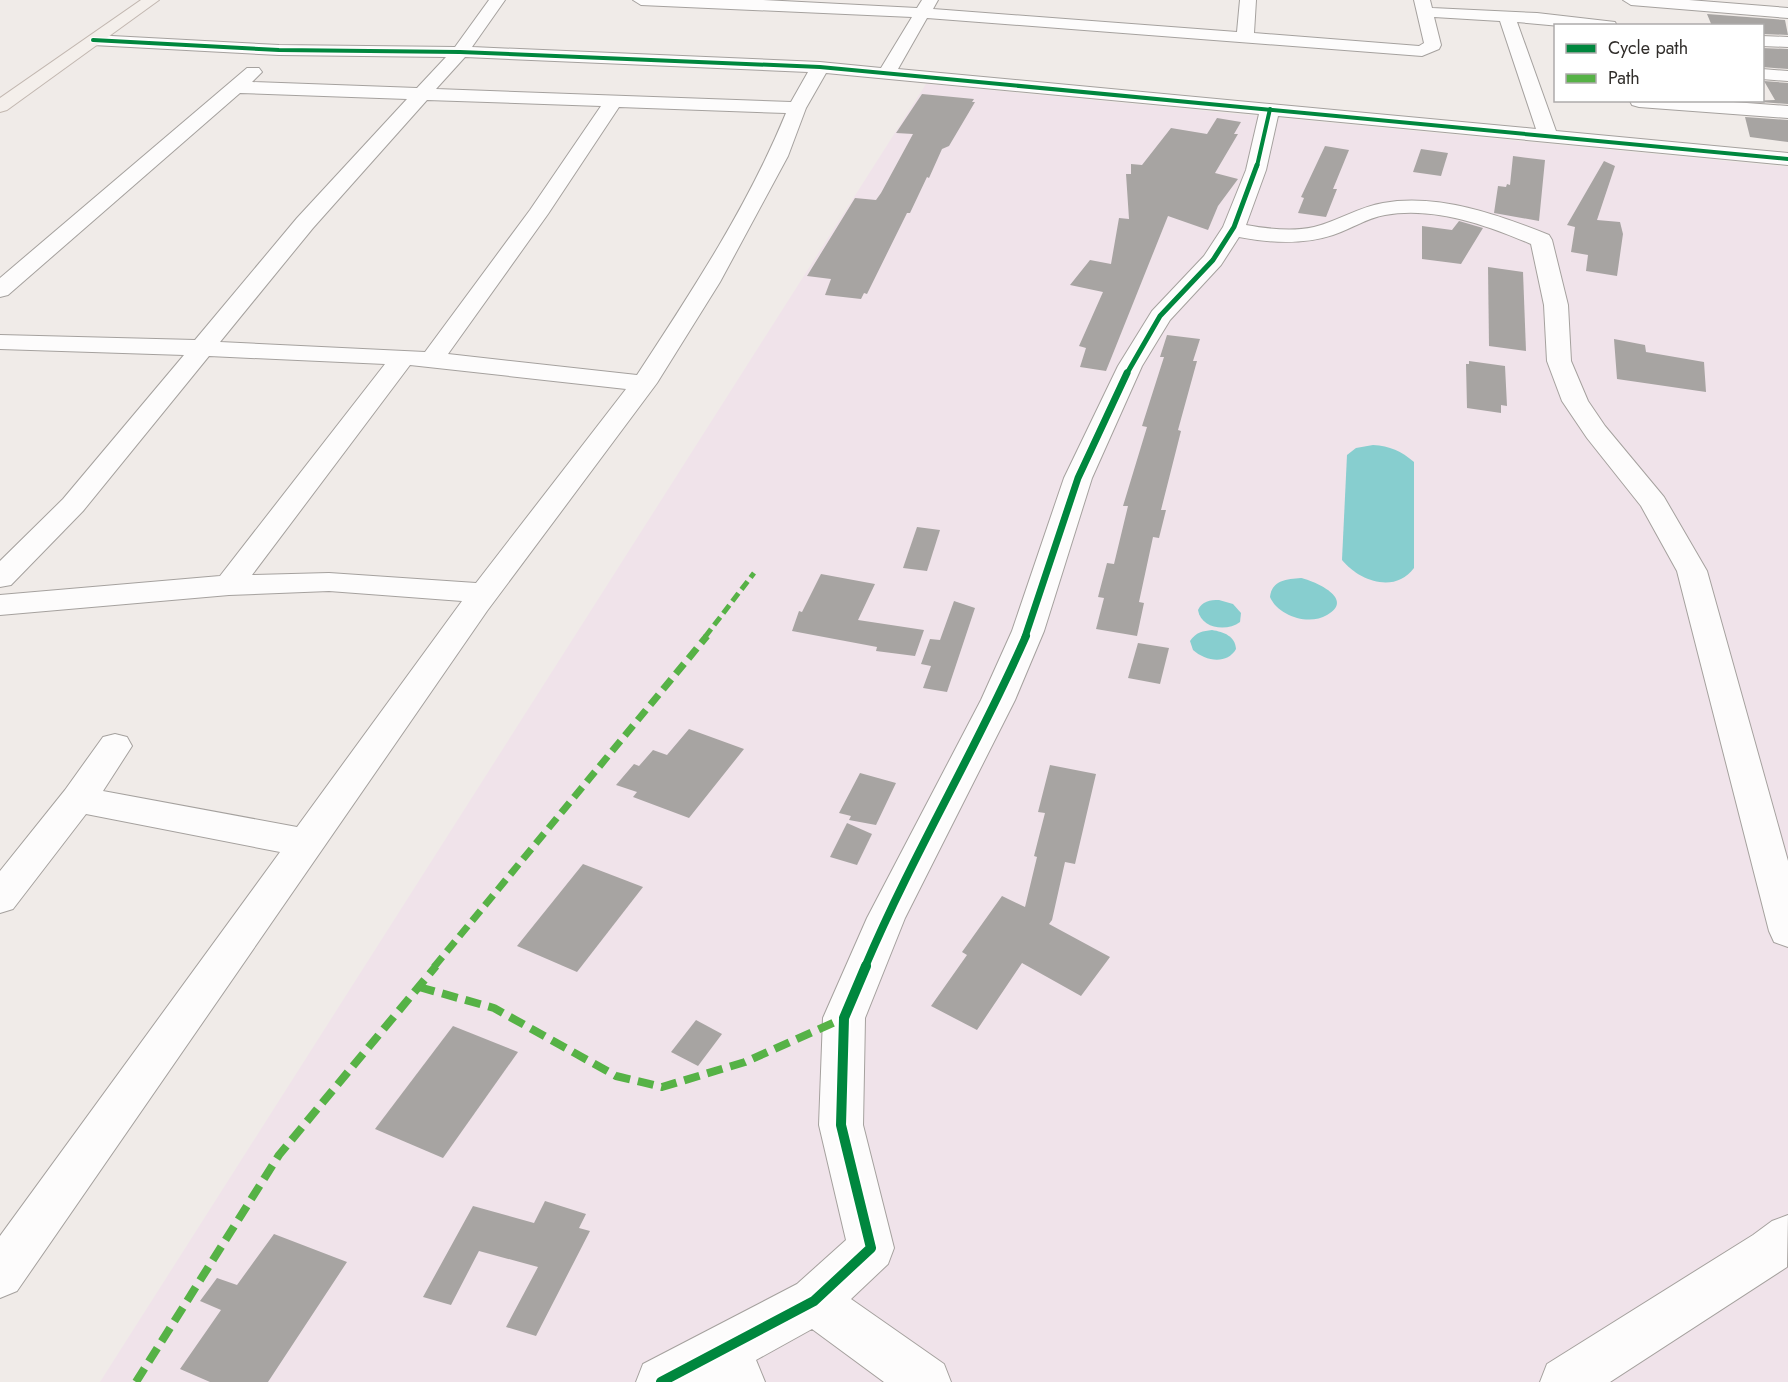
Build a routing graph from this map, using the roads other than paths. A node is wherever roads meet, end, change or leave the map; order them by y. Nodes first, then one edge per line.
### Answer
1 (151, 0) edge
2 (497, 0) edge
3 (641, 0) edge
4 (1026, 0) edge
5 (1248, 0) edge
6 (1631, 0) edge
7 (865, 4) edge
8 (1423, 6) edge
9 (926, 7) edge
10 (1788, 13) edge
11 (1507, 18) junction
12 (1018, 20) junction
13 (1593, 24) edge
14 (1245, 37) junction
15 (93, 40) junction
16 (1764, 41) edge
17 (1788, 42) edge
18 (279, 50) junction
19 (460, 52) junction
20 (820, 67) junction
21 (887, 73) junction
22 (1764, 74) edge
23 (1788, 76) edge
24 (236, 87) junction
25 (420, 94) junction
26 (613, 102) junction
27 (1640, 102) edge
28 (1653, 102) edge
29 (0, 106) edge
30 (797, 108) junction
31 (1270, 109) junction
32 (1788, 112) edge
33 (1548, 135) junction
34 (1666, 147) junction
35 (1788, 159) edge
36 (1233, 229) junction
37 (0, 290) edge
38 (0, 342) edge
39 (202, 348) junction
40 (403, 357) junction
41 (432, 360) junction
42 (644, 382) junction
43 (0, 578) edge
44 (229, 585) junction
45 (485, 593) junction
46 (0, 605) edge
47 (115, 746) dead end
48 (78, 799) junction
49 (307, 843) junction
50 (0, 898) edge
51 (1788, 931) edge
52 (1788, 1237) edge
53 (0, 1275) edge
54 (814, 1300) junction
55 (734, 1366) edge
56 (661, 1382) edge
57 (926, 1382) edge
58 (1565, 1382) edge

1 - 15 main road
2 - 19 street
3 - 7 street
4 - 12 street
5 - 14 street
6 - 10 street
7 - 9 street
8 - 11 street
8 - 14 street
9 - 12 street
9 - 21 street
11 - 13 street
11 - 33 street
12 - 14 street
15 - 18 street
15 - 29 main road
16 - 17 street
18 - 19 street
18 - 24 street
19 - 20 street
19 - 25 street
20 - 21 street
20 - 30 street
21 - 31 street
22 - 23 street
24 - 25 street
24 - 37 street
25 - 26 street
25 - 39 street
26 - 30 street
26 - 41 street
27 - 34 street
28 - 32 street
30 - 42 street
31 - 33 street
31 - 36 street
33 - 34 street
34 - 35 street
36 - 51 street
36 - 54 street
38 - 39 street
39 - 40 street
39 - 43 street
40 - 41 street
40 - 44 street
41 - 42 street
42 - 45 street
44 - 45 street
44 - 46 street
45 - 49 street
47 - 48 street
48 - 49 street
48 - 50 street
49 - 53 street
52 - 58 street
54 - 55 street
54 - 57 street
55 - 56 street

